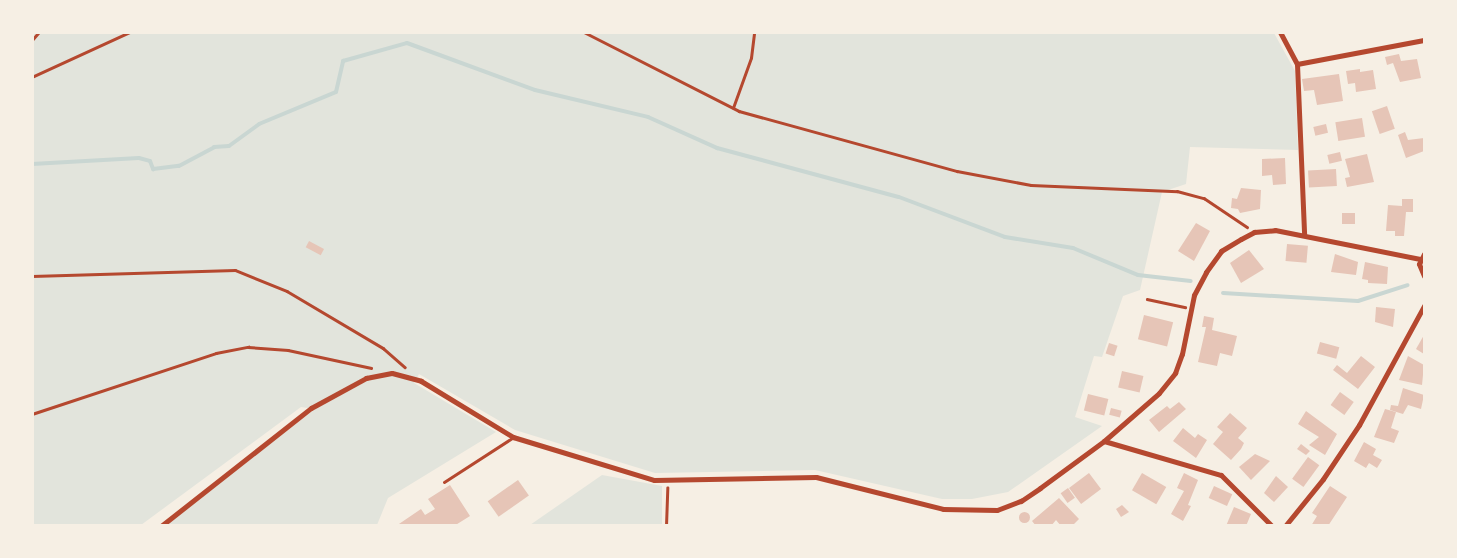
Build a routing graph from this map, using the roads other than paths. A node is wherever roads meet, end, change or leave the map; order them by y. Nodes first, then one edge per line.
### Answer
1 (1280, 32) edge
2 (1424, 40) edge
3 (1297, 64) junction
4 (1304, 234) junction
5 (1424, 254) edge
6 (1420, 259) junction
7 (1424, 276) edge
8 (1424, 306) edge
9 (513, 437) junction
10 (1104, 442) junction
11 (444, 482) dead end
12 (161, 526) edge
13 (1272, 526) edge
14 (1285, 526) edge

1 - 3 street
2 - 3 street
3 - 4 street
4 - 6 street
4 - 10 street
5 - 6 street
6 - 7 street
8 - 14 street
9 - 10 street
9 - 11 lane
9 - 12 street
10 - 13 street

